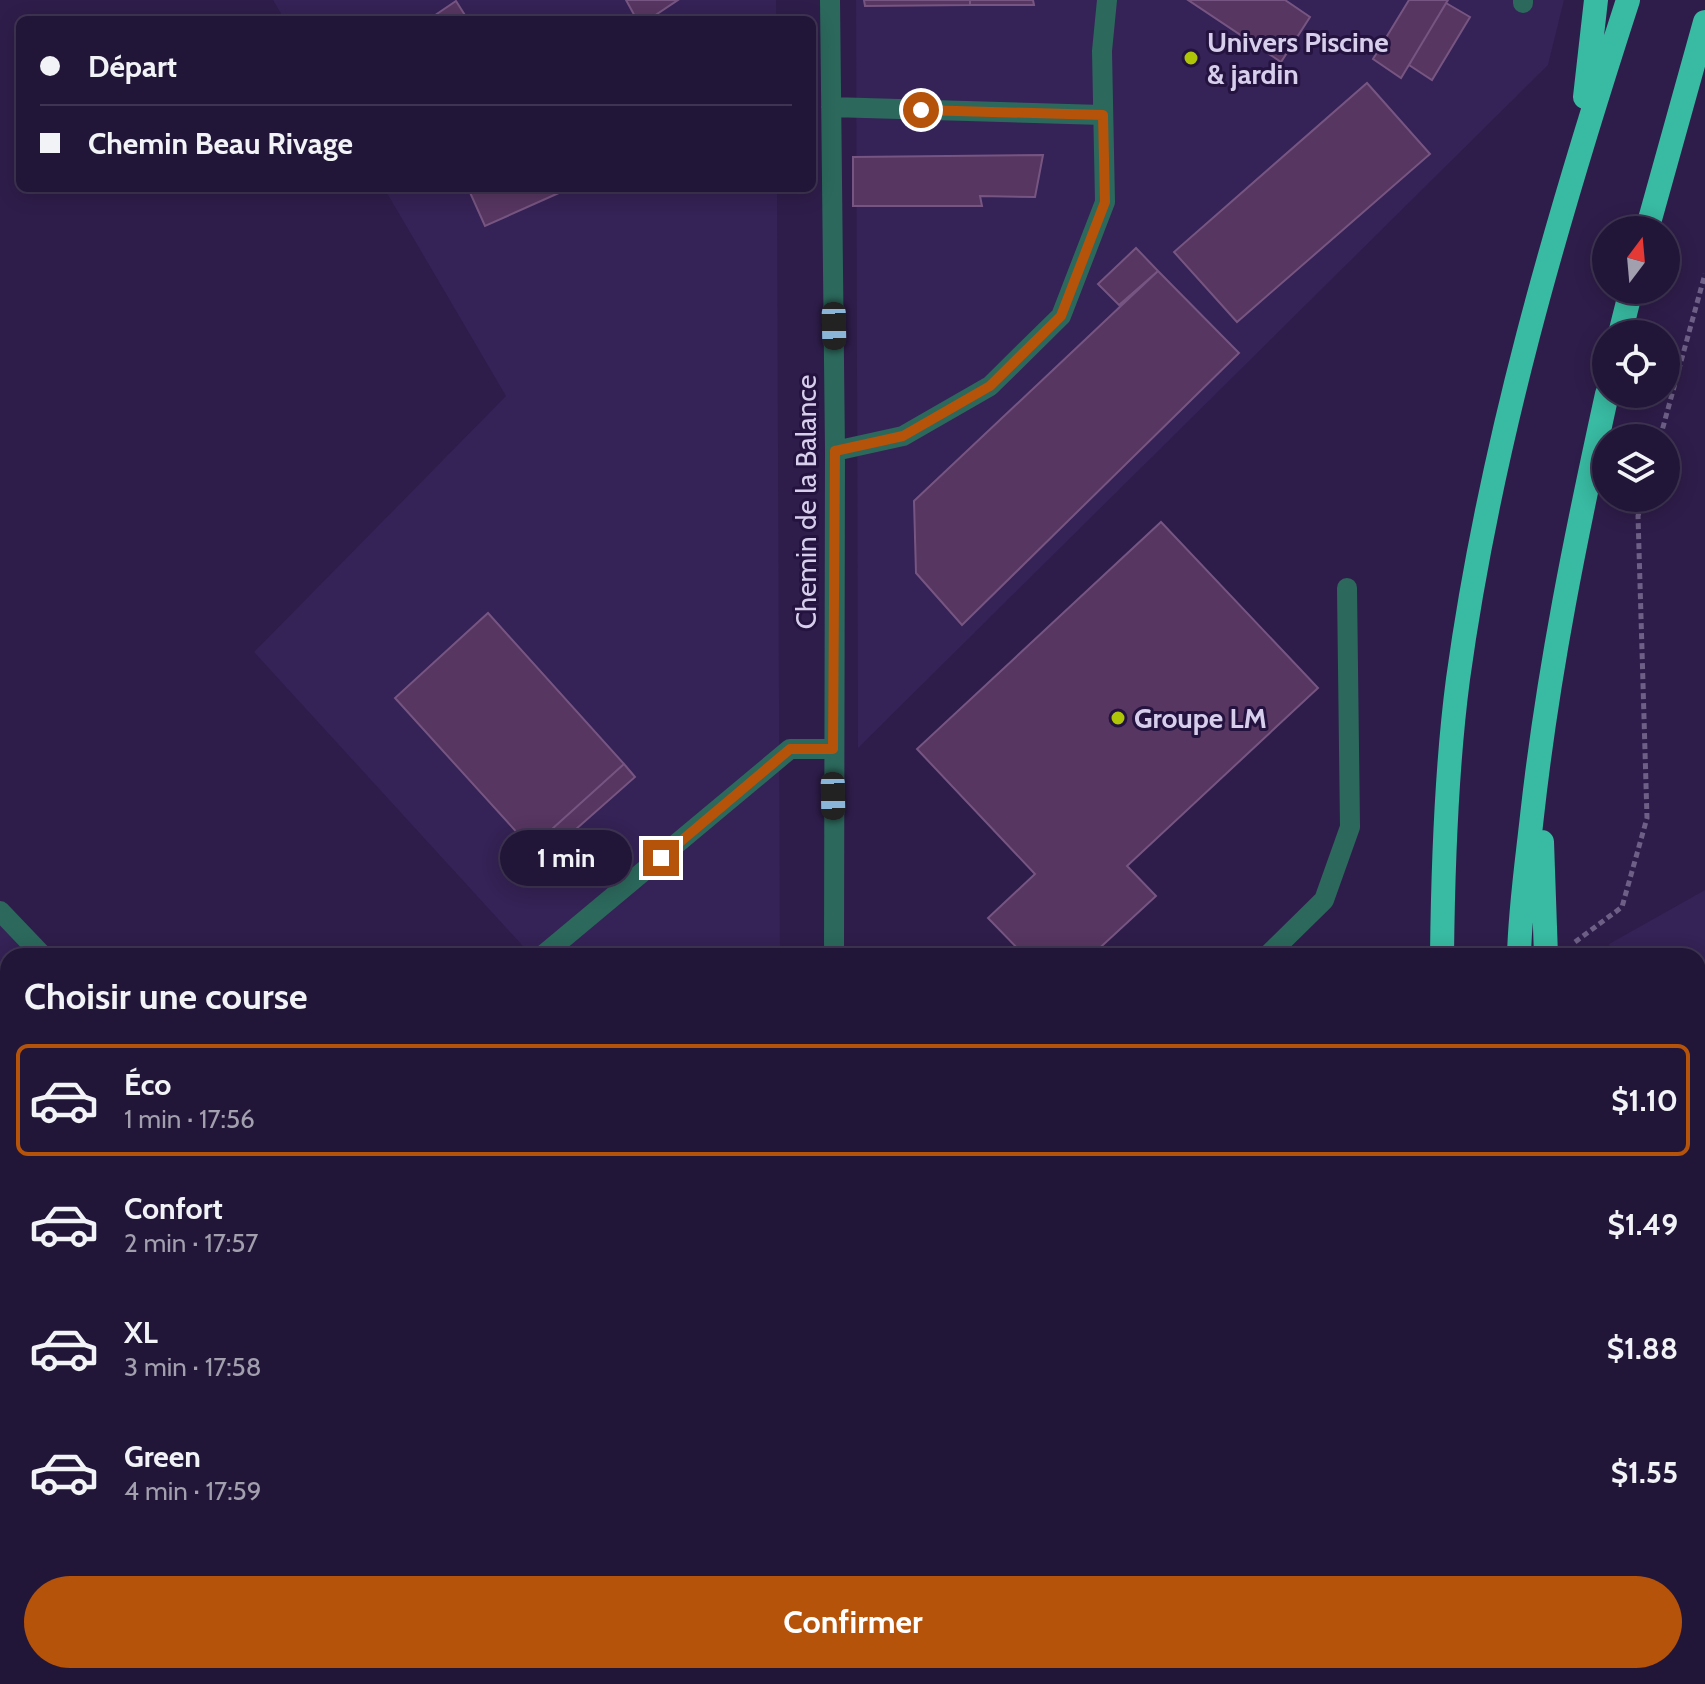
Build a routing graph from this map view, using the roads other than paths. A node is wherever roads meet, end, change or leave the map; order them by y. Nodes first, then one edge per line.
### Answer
1 (830, 0) edge
2 (1107, 0) edge
3 (1596, 0) edge
4 (1628, 0) edge
5 (1705, 22) edge
6 (831, 107) junction
7 (1103, 115) junction
8 (1579, 151) junction
9 (1651, 216) edge
10 (1604, 408) edge
11 (835, 451) junction
12 (1347, 588) dead end
13 (1540, 745) junction
14 (833, 749) junction
15 (0, 911) edge
16 (35, 948) edge
17 (552, 948) edge
18 (834, 948) edge
19 (1275, 948) edge
20 (1442, 948) edge
21 (1519, 948) edge
22 (1546, 948) edge

1 - 6 street, Chemin de la Balance
2 - 7 street
3 - 8 highway
4 - 8 highway
5 - 9 highway
6 - 7 street
6 - 11 street, Chemin de la Balance
7 - 11 street
8 - 20 highway
10 - 13 highway
11 - 14 street, Chemin de la Balance
12 - 19 street
13 - 21 highway
13 - 22 highway
14 - 17 street
14 - 18 street, Chemin de la Balance
15 - 16 street

